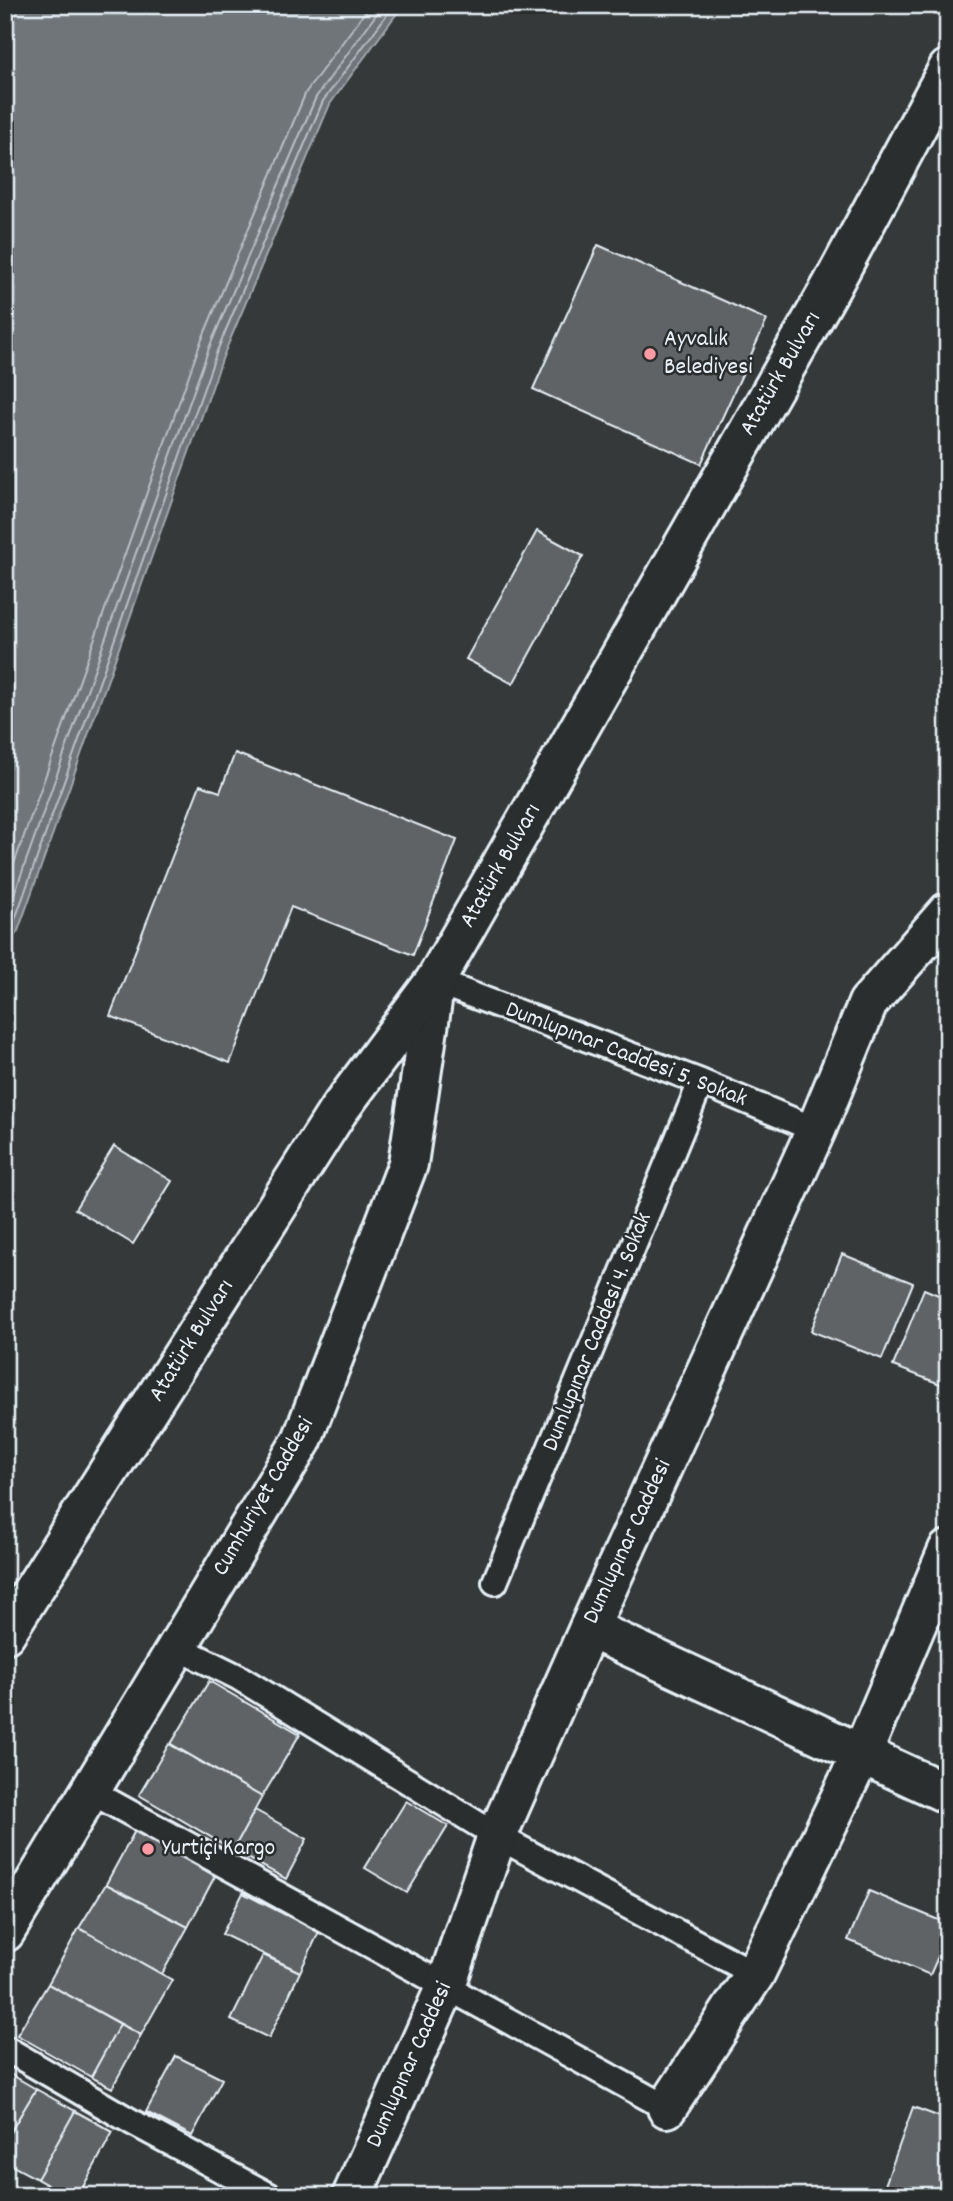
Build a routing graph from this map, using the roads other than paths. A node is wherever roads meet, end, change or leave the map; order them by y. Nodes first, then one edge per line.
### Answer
1 (948, 69) edge
2 (948, 912) edge
3 (435, 981) junction
4 (701, 1082) junction
5 (816, 1130) junction
6 (948, 1550) edge
7 (495, 1582) dead end
8 (589, 1628) junction
9 (5, 1634) edge
10 (177, 1647) junction
11 (862, 1754) junction
12 (90, 1791) junction
13 (948, 1794) edge
14 (497, 1836) junction
15 (5, 1933) edge
16 (755, 1974) junction
17 (446, 1986) junction
18 (5, 2048) edge
19 (667, 2108) joint
20 (270, 2196) edge
21 (352, 2196) edge

1 - 3 main road, Atatürk Bulvarı
2 - 5 main road, Dumlupınar Caddesi
3 - 4 lane, Dumlupınar Caddesi 5. Sokak
3 - 9 main road, Atatürk Bulvarı
3 - 10 main road, Cumhuriyet Caddesi
4 - 5 lane, Dumlupınar Caddesi 5. Sokak
4 - 7 lane, Dumlupınar Caddesi 4. Sokak
5 - 8 main road, Dumlupınar Caddesi
6 - 11 main road
8 - 11 main road
8 - 14 main road, Dumlupınar Caddesi
10 - 12 main road, Cumhuriyet Caddesi
10 - 14 lane
11 - 13 main road
11 - 16 main road
12 - 15 main road, Cumhuriyet Caddesi
12 - 17 lane
14 - 16 lane
14 - 17 main road, Dumlupınar Caddesi
16 - 19 main road
17 - 19 lane
17 - 21 main road, Dumlupınar Caddesi
18 - 20 lane

